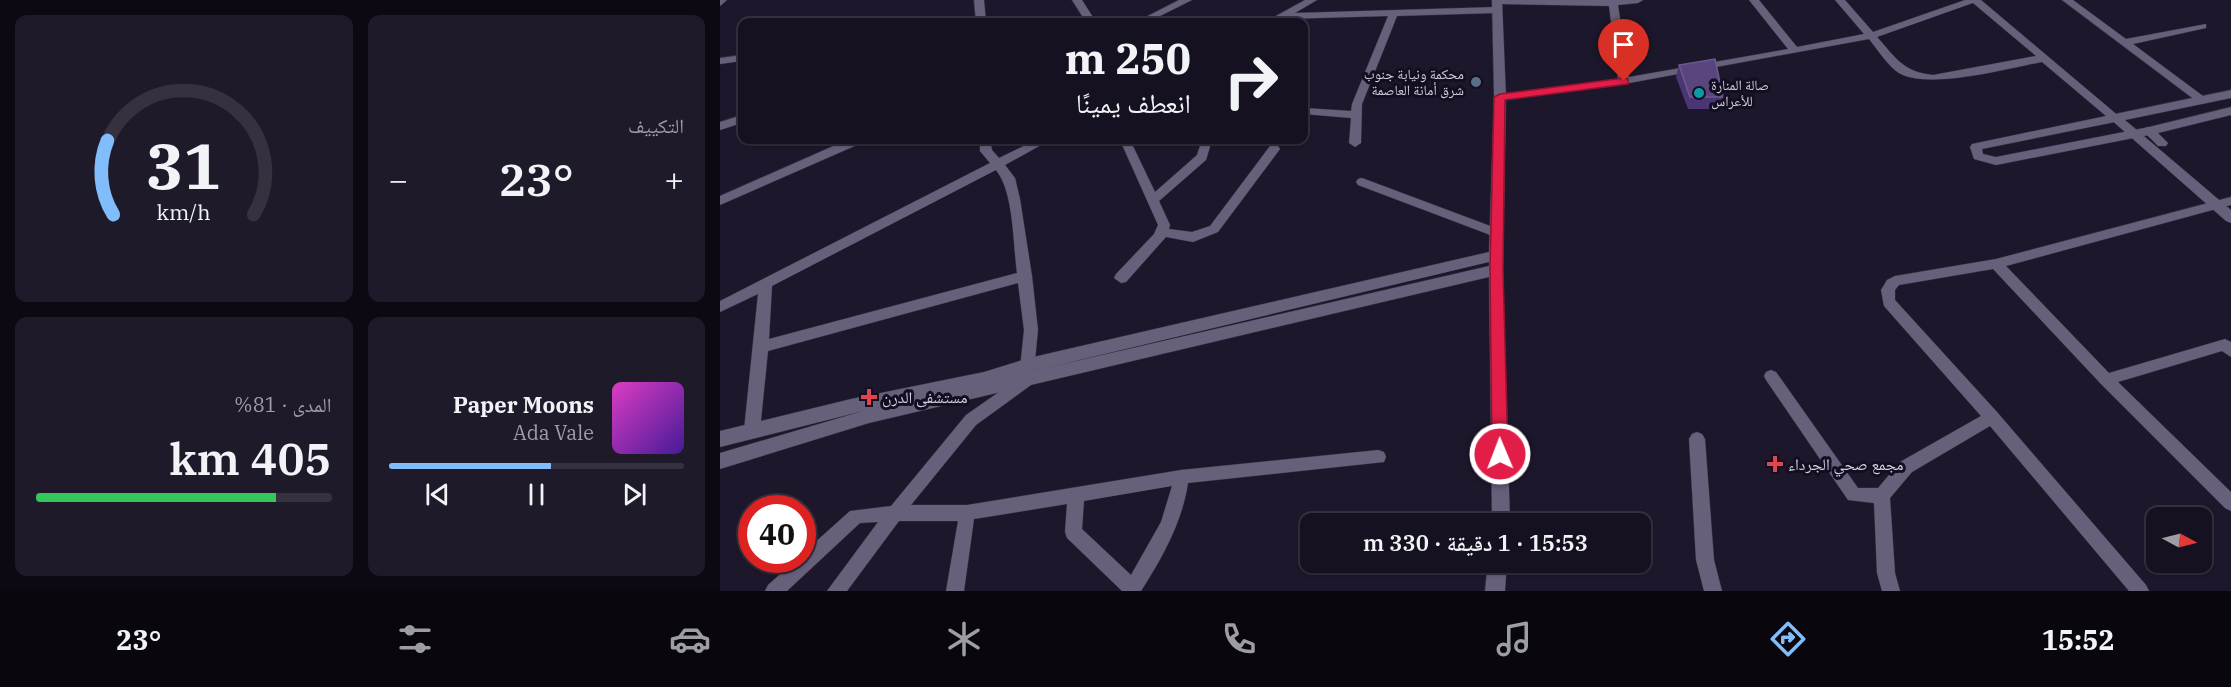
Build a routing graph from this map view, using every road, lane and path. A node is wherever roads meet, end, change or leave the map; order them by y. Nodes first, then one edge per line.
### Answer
1 (979, 0) edge
2 (1077, 0) edge
3 (1187, 0) edge
4 (1312, 0) edge
5 (1638, 0) edge
6 (1754, 0) edge
7 (1840, 0) edge
8 (1974, 0) edge
9 (2067, 0) edge
10 (1613, 3) junction
11 (1497, 4) edge
12 (1394, 12) junction
13 (1283, 16) junction
14 (980, 18) edge
15 (1088, 18) edge
16 (1149, 18) edge
17 (1279, 18) edge
18 (2203, 26) dead end
19 (1870, 36) junction
20 (2123, 44) junction
21 (1795, 51) junction
22 (2044, 58) junction
23 (738, 59) edge
24 (720, 61) edge
25 (1624, 81) junction
26 (2231, 94) edge
27 (1500, 97) junction
28 (2203, 101) junction
29 (1308, 111) edge
30 (2231, 111) edge
31 (1355, 115) junction
32 (2129, 115) junction
33 (2115, 118) junction
34 (738, 120) edge
35 (720, 126) edge
36 (2142, 132) junction
37 (1354, 143) dead end
38 (848, 144) edge
39 (985, 144) edge
40 (1036, 144) edge
41 (1127, 144) edge
42 (1206, 144) edge
43 (1274, 148) dead end
44 (997, 164) junction
45 (1362, 182) dead end
46 (1154, 199) junction
47 (720, 201) edge
48 (2226, 203) edge
49 (2231, 218) edge
50 (1162, 232) junction
51 (1497, 233) junction
52 (1497, 263) junction
53 (1996, 264) junction
54 (1025, 276) junction
55 (1121, 278) dead end
56 (765, 284) junction
57 (720, 307) edge
58 (2229, 346) edge
59 (761, 347) junction
60 (1029, 364) junction
61 (1770, 376) dead end
62 (1026, 381) junction
63 (2106, 381) junction
64 (1992, 417) junction
65 (752, 430) junction
66 (720, 439) edge
67 (1697, 439) dead end
68 (1378, 457) dead end
69 (720, 461) edge
70 (1181, 477) junction
71 (1076, 494) junction
72 (1882, 496) junction
73 (2231, 503) edge
74 (895, 513) junction
75 (967, 513) junction
76 (1501, 513) edge
77 (1497, 573) edge
78 (1886, 573) junction
79 (1132, 590) edge
80 (774, 591) edge
81 (836, 591) edge
82 (955, 591) edge
83 (1495, 591) edge
84 (1713, 591) edge
85 (1891, 591) edge
86 (1900, 591) edge
87 (2140, 591) edge

1 - 14 street
2 - 15 street
3 - 16 street
4 - 13 street
5 - 10 street
6 - 21 street
7 - 19 street
8 - 19 street
8 - 22 street
9 - 20 street
10 - 11 street
10 - 25 street
11 - 12 street
11 - 27 street
12 - 13 street
12 - 31 street
13 - 17 street
18 - 20 street
19 - 21 street
19 - 22 street
20 - 28 street
21 - 25 street
22 - 33 street
23 - 24 street
25 - 27 street
26 - 28 street
27 - 51 street
28 - 32 street
29 - 31 street
30 - 36 street
31 - 37 street
32 - 33 street
32 - 36 street
33 - 36 street
33 - 36 street
34 - 35 street
36 - 48 street
38 - 47 street
39 - 44 street
40 - 44 street
41 - 46 street
42 - 46 street
43 - 50 street
44 - 54 street
44 - 56 street
45 - 51 street
46 - 50 street
48 - 49 street
48 - 53 street
50 - 55 street
51 - 52 street
52 - 60 street
52 - 62 street
52 - 76 street
53 - 63 street
53 - 64 street
54 - 59 street
54 - 60 street
56 - 57 street
56 - 59 street
58 - 63 street
59 - 65 street
60 - 62 street
60 - 65 street
61 - 72 street
62 - 69 street
62 - 74 street
63 - 73 street
64 - 72 street
64 - 87 street
65 - 66 street
67 - 84 street
68 - 70 street
70 - 71 street
70 - 79 street
71 - 75 street
71 - 79 street
72 - 78 street
74 - 75 street
74 - 80 street
74 - 81 street
75 - 82 street
77 - 83 street
78 - 85 street
78 - 86 street

